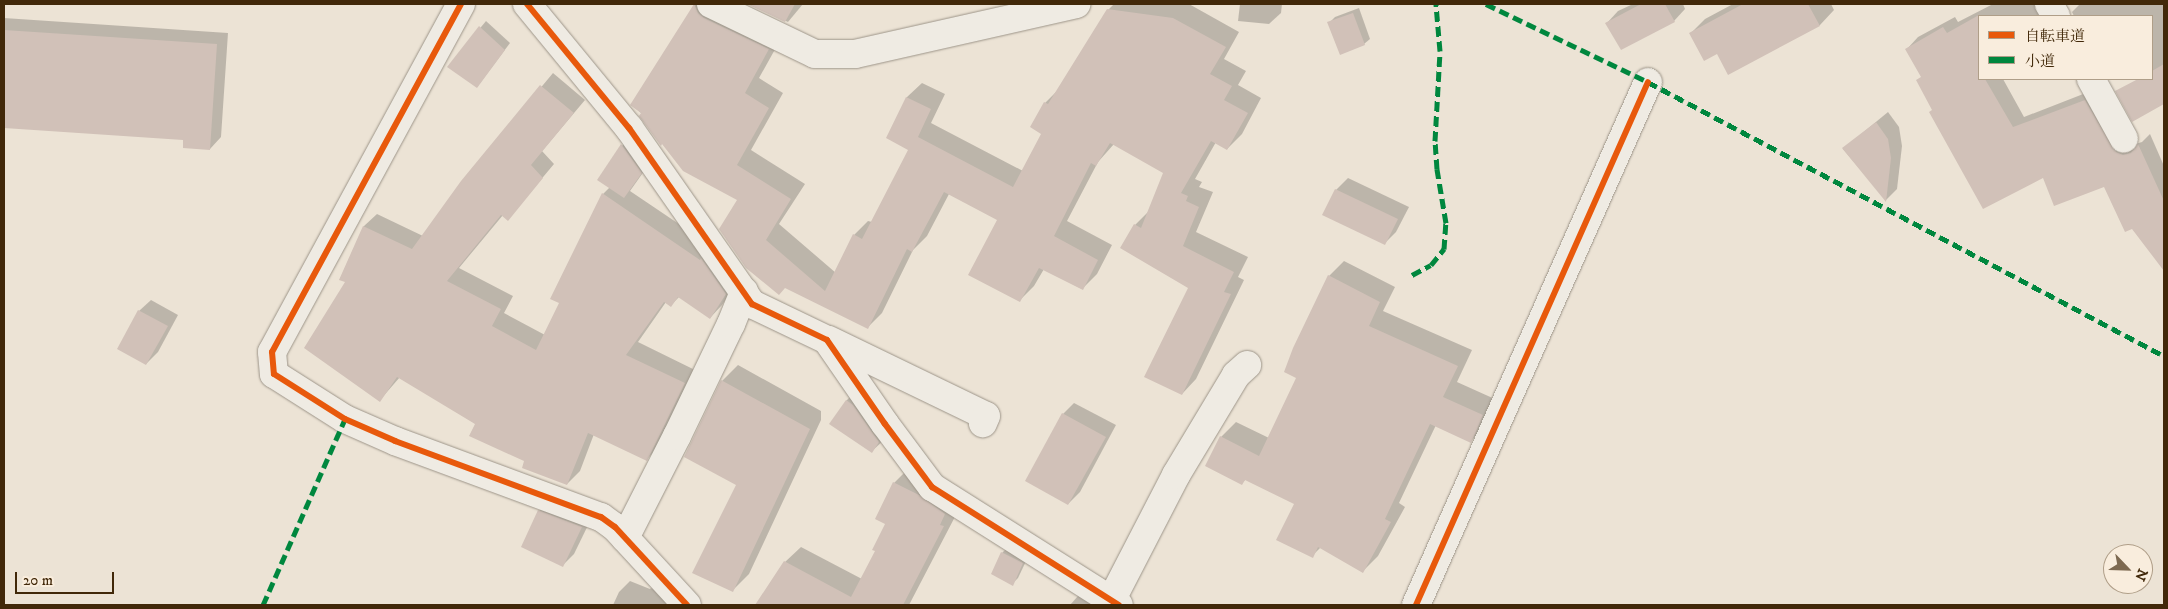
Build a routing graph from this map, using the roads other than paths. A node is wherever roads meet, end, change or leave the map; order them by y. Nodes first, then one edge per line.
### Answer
1 (461, 4) edge
2 (527, 4) edge
3 (711, 4) edge
4 (1076, 4) edge
5 (2049, 4) edge
6 (2055, 15) edge
7 (2092, 80) edge
8 (1648, 82) dead end
9 (2124, 138) dead end
10 (744, 292) junction
11 (827, 340) junction
12 (1247, 364) dead end
13 (983, 422) dead end
14 (625, 538) junction
15 (1115, 603) edge
16 (687, 605) edge
17 (1416, 605) edge

1 - 14 street
2 - 10 street
3 - 4 street
5 - 6 street
7 - 9 street
8 - 17 street
10 - 11 street
10 - 14 street
11 - 13 street
11 - 15 street
12 - 15 street
14 - 16 street

